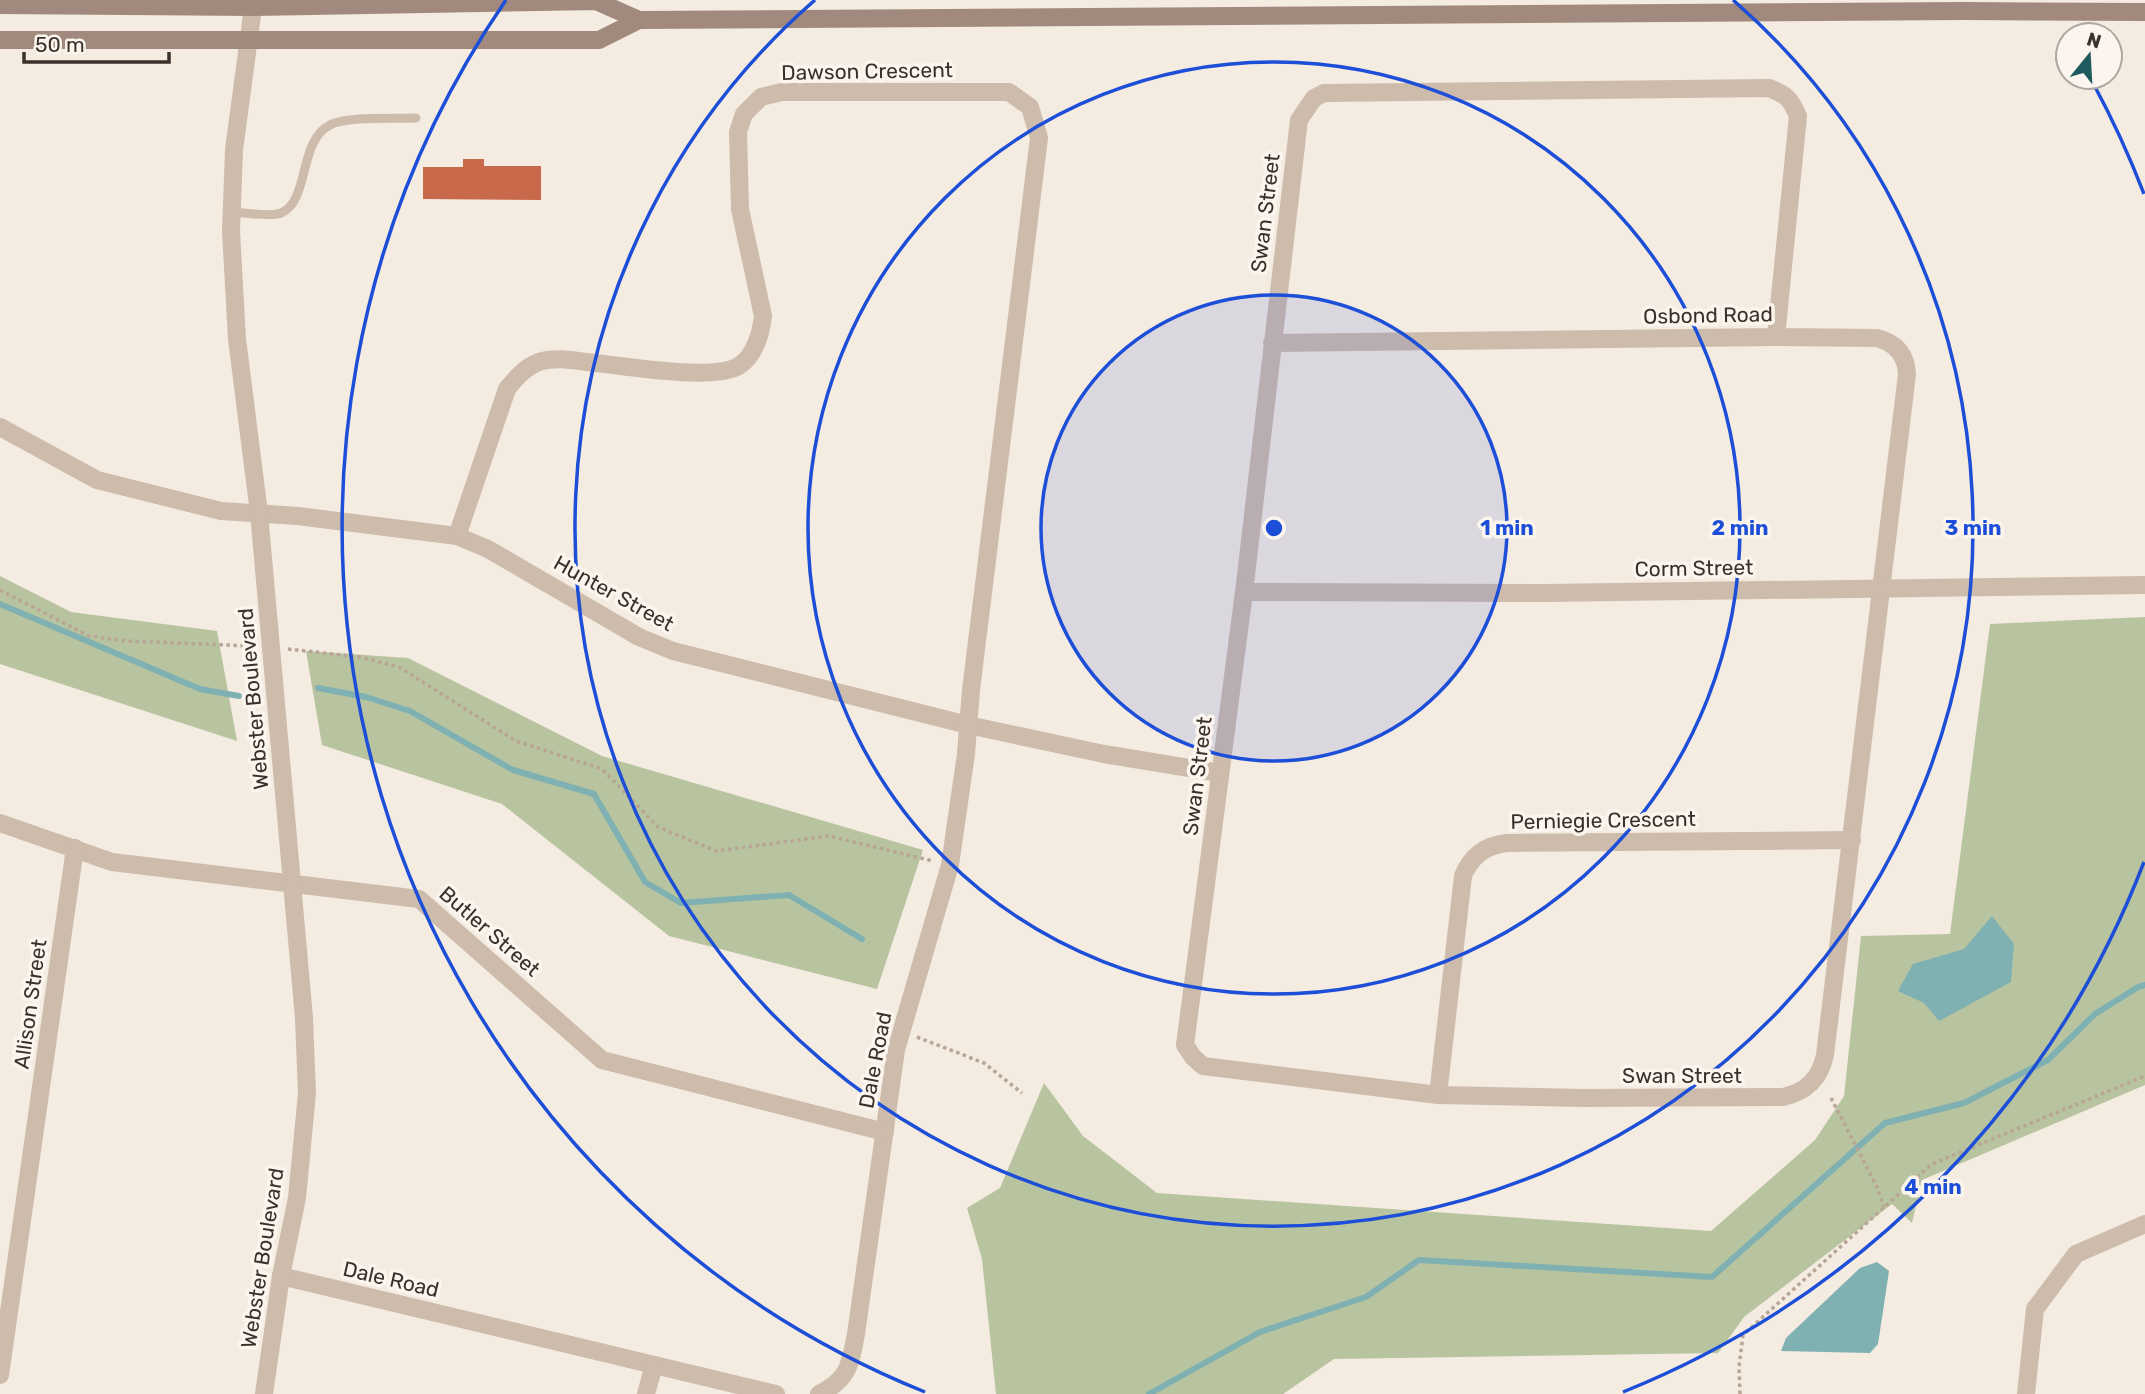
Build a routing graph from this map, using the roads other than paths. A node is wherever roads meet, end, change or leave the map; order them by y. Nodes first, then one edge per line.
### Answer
1 (254, 3) edge
2 (0, 5) edge
3 (1964, 5) edge
4 (2145, 12) edge
5 (639, 20) junction
6 (0, 40) edge
7 (248, 41) junction
8 (416, 118) dead end
9 (232, 212) junction
10 (1776, 337) junction
11 (1272, 343) junction
12 (0, 428) edge
13 (259, 513) junction
14 (457, 536) junction
15 (2145, 585) edge
16 (1880, 589) junction
17 (1244, 592) junction
18 (968, 725) junction
19 (1220, 773) junction
20 (0, 822) edge
21 (1852, 840) junction
22 (75, 848) junction
23 (291, 884) junction
24 (1438, 1096) junction
25 (885, 1132) junction
26 (2145, 1224) edge
27 (281, 1276) junction
28 (654, 1365) junction
29 (0, 1375) edge
30 (264, 1394) edge
31 (646, 1394) edge
32 (776, 1394) edge
33 (819, 1394) edge
34 (2026, 1394) edge

1 - 2 main road
1 - 5 main road
1 - 7 street, Webster Boulevard
3 - 4 main road
3 - 5 main road
5 - 7 main road
6 - 7 main road
7 - 9 street, Webster Boulevard
8 - 9 lane
9 - 13 street, Webster Boulevard
10 - 11 street, Osbond Road
10 - 11 street, Swan Street
10 - 16 street, Osbond Road
11 - 17 street, Swan Street
12 - 13 street, Hunter Street
13 - 14 street, Hunter Street
13 - 23 street, Webster Boulevard
14 - 18 street, Hunter Street
14 - 18 street, Dawson Crescent
15 - 16 street, Corm Street
16 - 17 street, Corm Street
16 - 21 street, Swan Street
17 - 19 street, Swan Street
18 - 19 street, Hunter Street
18 - 25 street, Dale Road
19 - 24 street, Swan Street
20 - 22 street, Butler Street
21 - 24 street, Perniegie Crescent
21 - 24 street, Swan Street
22 - 23 street, Butler Street
22 - 29 street, Allison Street
23 - 25 street, Butler Street
23 - 27 street, Webster Boulevard
25 - 33 street, Dale Road
26 - 34 street
27 - 28 street, Dale Road
27 - 30 street, Webster Boulevard
28 - 31 street
28 - 32 street, Dale Road

